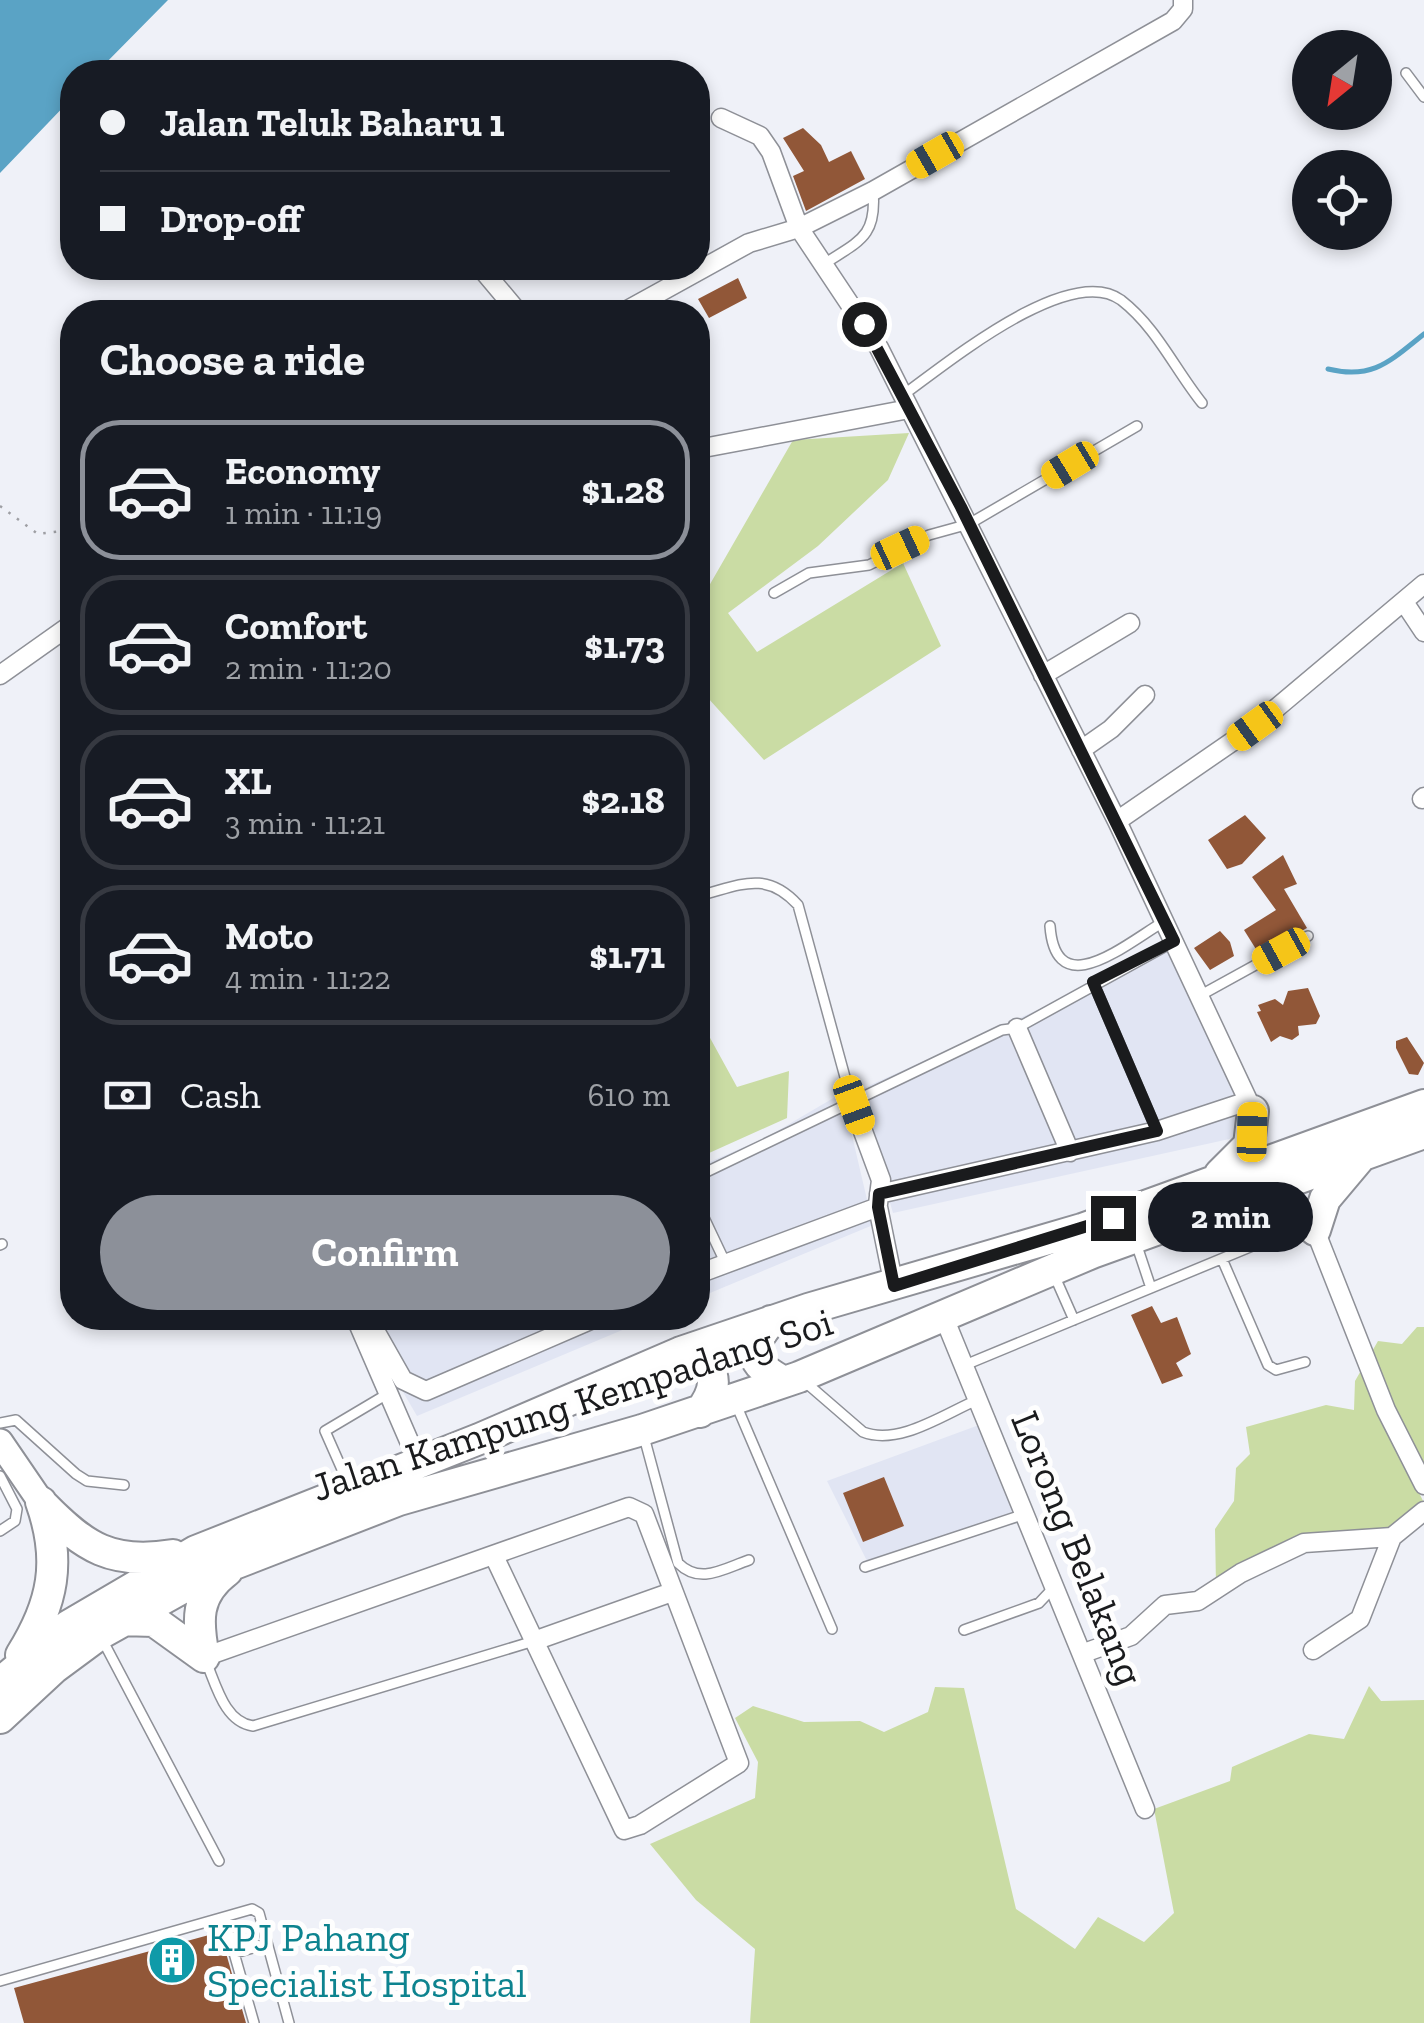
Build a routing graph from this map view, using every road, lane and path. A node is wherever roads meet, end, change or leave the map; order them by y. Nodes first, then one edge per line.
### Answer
1 (1183, 0) edge
2 (1406, 72) dead end
3 (1424, 97) edge
4 (721, 118) dead end
5 (873, 191) junction
6 (799, 228) junction
7 (824, 264) junction
8 (710, 265) edge
9 (491, 280) edge
10 (682, 280) edge
11 (508, 300) edge
12 (646, 300) edge
13 (906, 402) junction
14 (1202, 403) dead end
15 (1137, 426) dead end
16 (710, 446) edge
17 (0, 506) edge
18 (969, 524) junction
19 (60, 531) edge
20 (1424, 584) edge
21 (774, 593) dead end
22 (1404, 602) junction
23 (1130, 623) dead end
24 (60, 632) edge
25 (1424, 632) edge
26 (0, 675) edge
27 (1044, 675) junction
28 (1145, 695) dead end
29 (1081, 750) junction
30 (1117, 821) junction
31 (710, 893) edge
32 (1165, 921) junction
33 (1050, 926) dead end
34 (1308, 936) dead end
35 (1174, 941) junction
36 (1093, 982) junction
37 (1201, 995) junction
38 (1018, 1028) junction
39 (851, 1100) junction
40 (1424, 1105) edge
41 (1250, 1106) junction
42 (1157, 1131) junction
43 (1424, 1133) edge
44 (1332, 1138) junction
45 (1070, 1152) junction
46 (1364, 1153) junction
47 (710, 1170) edge
48 (1206, 1185) junction
49 (1244, 1196) junction
50 (878, 1201) junction
51 (710, 1230) edge
52 (1315, 1230) junction
53 (1134, 1237) junction
54 (1262, 1242) dead end
55 (1222, 1258) junction
56 (725, 1262) junction
57 (710, 1269) edge
58 (1052, 1269) junction
59 (894, 1286) junction
60 (1151, 1288) junction
61 (942, 1315) junction
62 (1074, 1320) junction
63 (770, 1321) junction
64 (361, 1330) edge
65 (375, 1330) edge
66 (555, 1330) edge
67 (681, 1352) junction
68 (1306, 1362) dead end
69 (964, 1365) junction
70 (791, 1379) junction
71 (389, 1393) junction
72 (979, 1398) junction
73 (734, 1400) junction
74 (700, 1412) junction
75 (0, 1424) edge
76 (642, 1430) junction
77 (0, 1444) edge
78 (419, 1464) junction
79 (0, 1476) edge
80 (1423, 1482) edge
81 (124, 1485) dead end
82 (352, 1490) junction
83 (41, 1502) junction
84 (1424, 1511) edge
85 (1025, 1514) junction
86 (0, 1531) edge
87 (1392, 1537) junction
88 (196, 1551) junction
89 (494, 1556) junction
90 (242, 1560) junction
91 (749, 1560) dead end
92 (865, 1567) dead end
93 (1056, 1583) junction
94 (672, 1592) junction
95 (110, 1627) junction
96 (832, 1628) dead end
97 (964, 1630) dead end
98 (534, 1641) junction
99 (1313, 1650) dead end
100 (1084, 1653) junction
101 (204, 1657) junction
102 (4, 1679) edge
103 (0, 1718) edge
104 (1145, 1809) dead end
105 (218, 1861) dead end
106 (224, 1918) junction
107 (267, 1944) junction
108 (234, 1954) junction
109 (0, 1982) edge
110 (254, 2023) edge
111 (289, 2023) edge

1 - 5 street
2 - 3 lane
4 - 6 street
5 - 6 street
5 - 7 lane
6 - 7 street
6 - 8 street
7 - 13 street
9 - 11 street
10 - 12 street
13 - 14 lane
13 - 16 street
13 - 18 street
15 - 18 lane
17 - 19 path
18 - 21 lane
18 - 27 street
20 - 22 street
22 - 25 street
22 - 30 street
23 - 27 street
24 - 26 street
27 - 29 street
28 - 29 street
29 - 30 street
30 - 32 street
31 - 39 lane
32 - 33 lane
32 - 35 street
34 - 37 lane
35 - 36 lane
35 - 37 street
36 - 38 lane
36 - 42 lane
37 - 41 street
38 - 39 lane
38 - 45 street
39 - 47 lane
39 - 50 street
40 - 44 highway, Jalan Kampung Kempadang Soi
41 - 42 street
41 - 44 highway
41 - 48 highway
42 - 45 street
43 - 46 highway, Jalan Kampung Kempadang Soi
44 - 48 highway, Jalan Kampung Kempadang Soi
45 - 50 street
46 - 49 highway, Jalan Kampung Kempadang Soi
46 - 52 highway
48 - 59 highway, Jalan Kampung Kempadang Soi
49 - 52 highway
49 - 53 highway, Jalan Kampung Kempadang Soi
50 - 56 street
50 - 59 street
51 - 56 lane
52 - 80 street
53 - 58 highway, Jalan Kampung Kempadang Soi
53 - 60 lane
54 - 55 lane
55 - 60 lane
55 - 68 lane
56 - 57 street
58 - 61 highway, Jalan Kampung Kempadang Soi
58 - 62 lane
59 - 63 highway, Jalan Kampung Kempadang Soi
60 - 62 lane
61 - 69 street, Lorong Belakang
61 - 70 highway, Jalan Kampung Kempadang Soi
62 - 69 lane
63 - 67 highway, Jalan Kampung Kempadang Soi
63 - 70 highway
64 - 71 street
65 - 66 street
67 - 74 highway
67 - 78 highway, Jalan Kampung Kempadang Soi
69 - 72 street, Lorong Belakang
70 - 72 lane
70 - 73 highway, Jalan Kampung Kempadang Soi
71 - 78 street
71 - 82 lane
72 - 85 street, Lorong Belakang
73 - 74 highway, Jalan Kampung Kempadang Soi
73 - 96 lane
74 - 76 highway, Jalan Kampung Kempadang Soi
75 - 81 lane
76 - 90 highway, Jalan Kampung Kempadang Soi
76 - 91 lane
77 - 83 street
78 - 82 highway, Jalan Kampung Kempadang Soi
79 - 86 lane
82 - 88 highway, Jalan Kampung Kempadang Soi
83 - 88 highway
83 - 102 highway
84 - 87 street
85 - 92 lane
85 - 93 street, Lorong Belakang
87 - 99 street
87 - 100 street
88 - 102 highway, Jalan Kampung Kempadang Soi
89 - 94 street
89 - 98 street
89 - 101 street
90 - 95 highway, Jalan Kampung Kempadang Soi
90 - 101 highway
93 - 97 lane
93 - 100 street, Lorong Belakang
94 - 98 street
94 - 98 street
95 - 101 highway
95 - 103 highway, Jalan Kampung Kempadang Soi
95 - 105 lane
98 - 101 lane
100 - 104 street, Lorong Belakang
106 - 107 lane
106 - 108 lane
106 - 109 lane
107 - 108 lane
107 - 111 lane
108 - 110 lane

